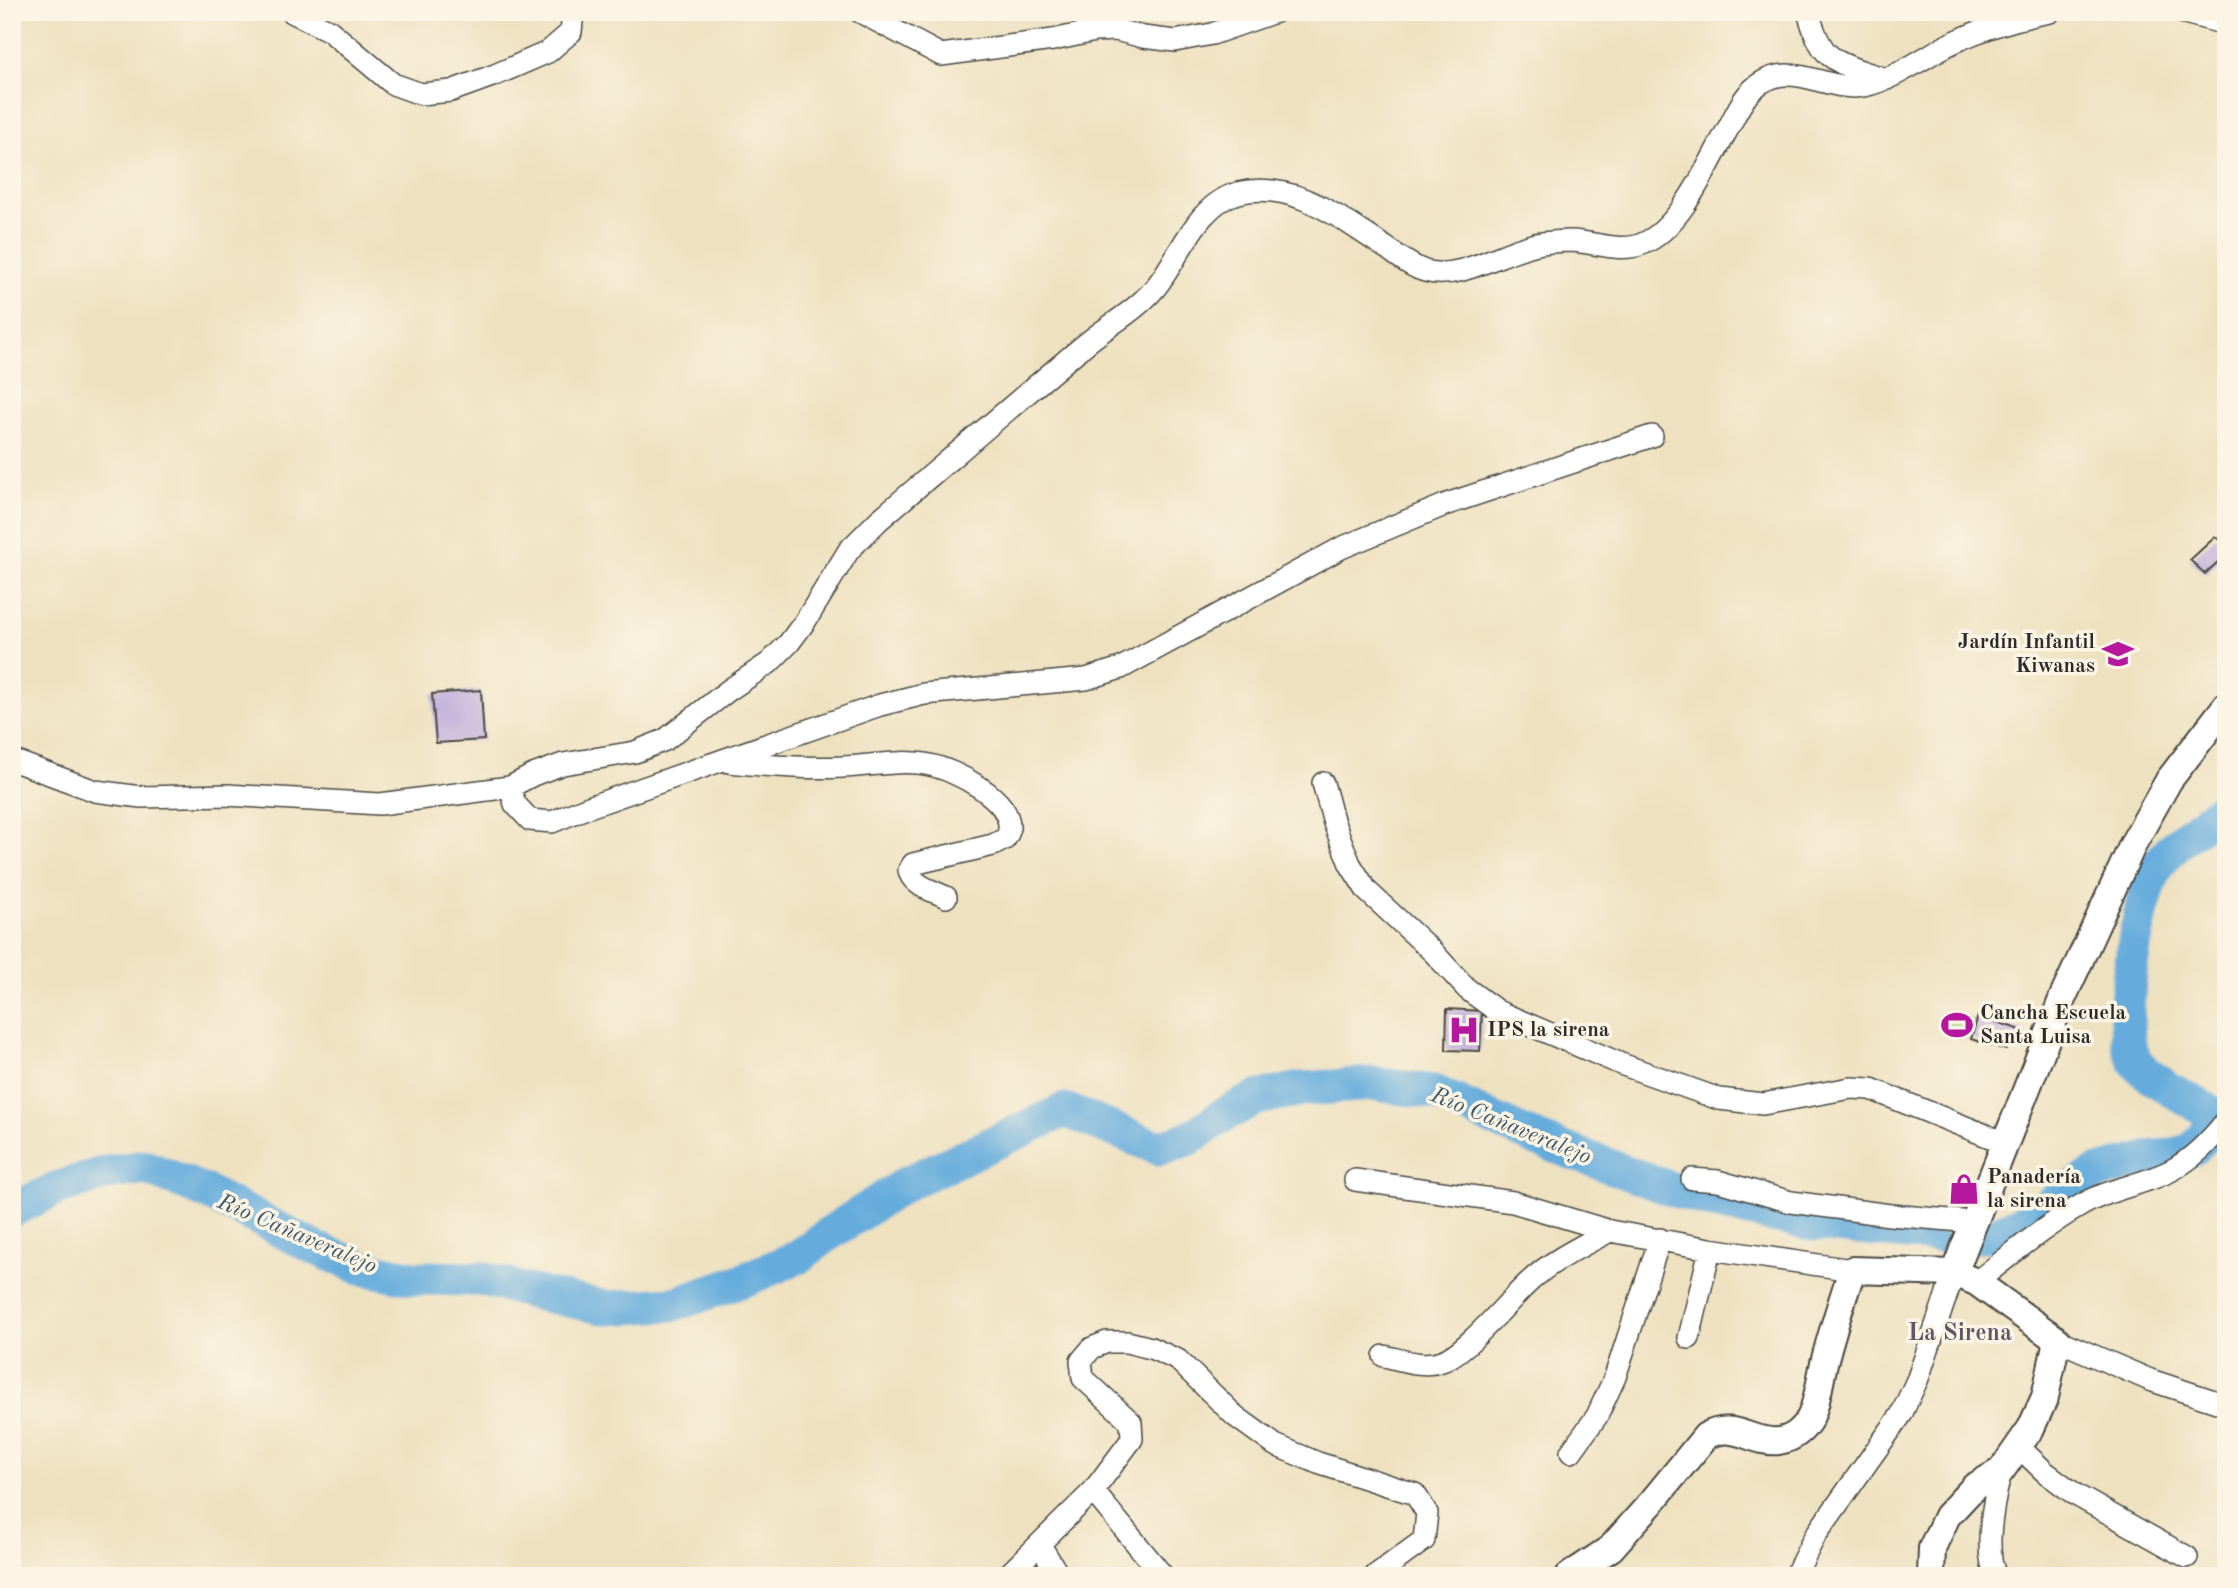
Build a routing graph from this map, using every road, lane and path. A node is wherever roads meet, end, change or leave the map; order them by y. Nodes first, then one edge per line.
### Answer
1 (292, 12) edge
2 (573, 12) edge
3 (860, 12) edge
4 (1275, 12) edge
5 (1808, 12) edge
6 (2050, 12) edge
7 (2181, 12) edge
8 (2226, 24) edge
9 (1887, 79) junction
10 (1652, 436) dead end
11 (2226, 706) edge
12 (724, 761) junction
13 (12, 762) edge
14 (1323, 783) dead end
15 (510, 787) junction
16 (946, 897) dead end
17 (2226, 1121) edge
18 (2005, 1143) junction
19 (1692, 1179) dead end
20 (1355, 1180) dead end
21 (1976, 1217) junction
22 (1610, 1231) junction
23 (1660, 1239) junction
24 (1710, 1249) junction
25 (1852, 1270) junction
26 (1963, 1270) junction
27 (1689, 1338) dead end
28 (2057, 1340) junction
29 (1384, 1356) dead end
30 (2226, 1405) edge
31 (2018, 1446) junction
32 (1572, 1452) dead end
33 (2001, 1471) junction
34 (1093, 1491) junction
35 (1040, 1545) junction
36 (2187, 1557) dead end
37 (1376, 1575) edge
38 (1007, 1576) edge
39 (1059, 1576) edge
40 (1163, 1576) edge
41 (1569, 1576) edge
42 (1795, 1576) edge
43 (1931, 1576) edge
44 (1996, 1576) edge

1 - 2 street
3 - 4 street
5 - 9 street
6 - 9 street
7 - 8 street
9 - 15 street
10 - 12 street
11 - 18 street
12 - 15 street
12 - 16 street
13 - 15 street
14 - 18 street
17 - 26 street
18 - 21 street
19 - 21 street
20 - 22 street
21 - 26 street
22 - 23 street
22 - 29 street
23 - 24 street
23 - 32 street
24 - 25 street
24 - 27 street
25 - 26 street
25 - 41 street
26 - 28 street
26 - 42 street
28 - 30 street
28 - 31 street
31 - 33 street
31 - 36 street
33 - 43 street
33 - 44 street
34 - 35 street
34 - 37 street
34 - 40 street
35 - 38 street
35 - 39 street

